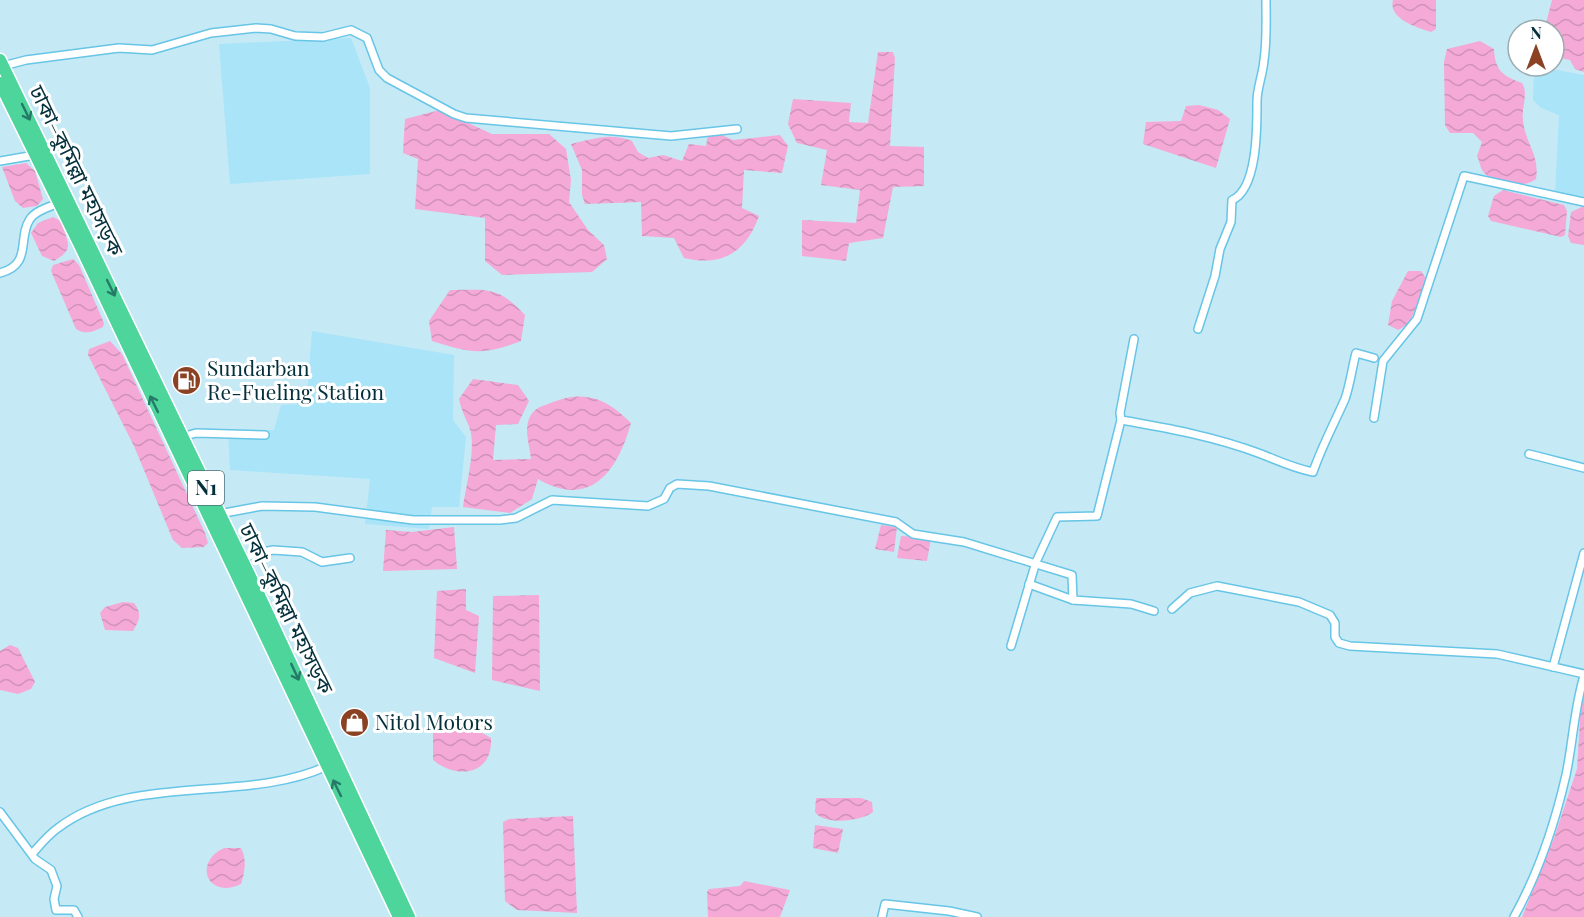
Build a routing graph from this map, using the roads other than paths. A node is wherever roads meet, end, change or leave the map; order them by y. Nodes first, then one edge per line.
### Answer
1 (1266, 0) edge
2 (1, 63) edge
3 (0, 83) edge
4 (737, 129) dead end
5 (35, 155) junction
6 (0, 161) edge
7 (1584, 202) edge
8 (59, 203) junction
9 (0, 273) edge
10 (1198, 330) dead end
11 (1134, 339) dead end
12 (1374, 358) dead end
13 (1374, 418) dead end
14 (1121, 420) junction
15 (265, 435) dead end
16 (182, 437) junction
17 (1529, 454) dead end
18 (1584, 468) edge
19 (219, 514) junction
20 (1584, 553) edge
21 (350, 558) dead end
22 (241, 561) junction
23 (1036, 562) junction
24 (1029, 584) junction
25 (1073, 600) junction
26 (1172, 609) dead end
27 (1154, 611) dead end
28 (1011, 646) dead end
29 (1553, 667) junction
30 (1584, 675) edge
31 (327, 766) junction
32 (0, 812) edge
33 (32, 854) junction
34 (78, 917) edge
35 (399, 917) edge
36 (409, 917) edge
37 (882, 917) edge
38 (977, 917) edge
39 (1514, 917) edge

1 - 10 street
2 - 4 street
2 -> 16 highway, ঢাকা–কুমিল্লা মহাসড়ক / N1
3 - 5 highway, ঢাকা–কুমিল্লা মহাসড়ক / N1
5 - 6 street
5 - 8 highway, ঢাকা–কুমিল্লা মহাসড়ক / N1
7 - 13 street
8 - 9 street
31 -> 8 highway, ঢাকা–কুমিল্লা মহাসড়ক / N1
11 - 14 street
12 - 14 street
14 - 23 street
15 - 16 street
16 - 19 highway, ঢাকা–কুমিল্লা মহাসড়ক / N1
17 - 18 street
19 - 22 highway, ঢাকা–কুমিল্লা মহাসড়ক / N1
19 - 23 street
20 - 29 street
21 - 22 street
22 -> 36 highway, ঢাকা–কুমিল্লা মহাসড়ক / N1
23 - 24 street
23 - 25 street
24 - 25 street
24 - 28 street
25 - 27 street
26 - 29 street
29 - 30 street
30 - 39 street
31 - 33 street
35 -> 31 highway, ঢাকা–কুমিল্লা মহাসড়ক / N1
32 - 33 street
33 - 34 street
37 - 38 street

